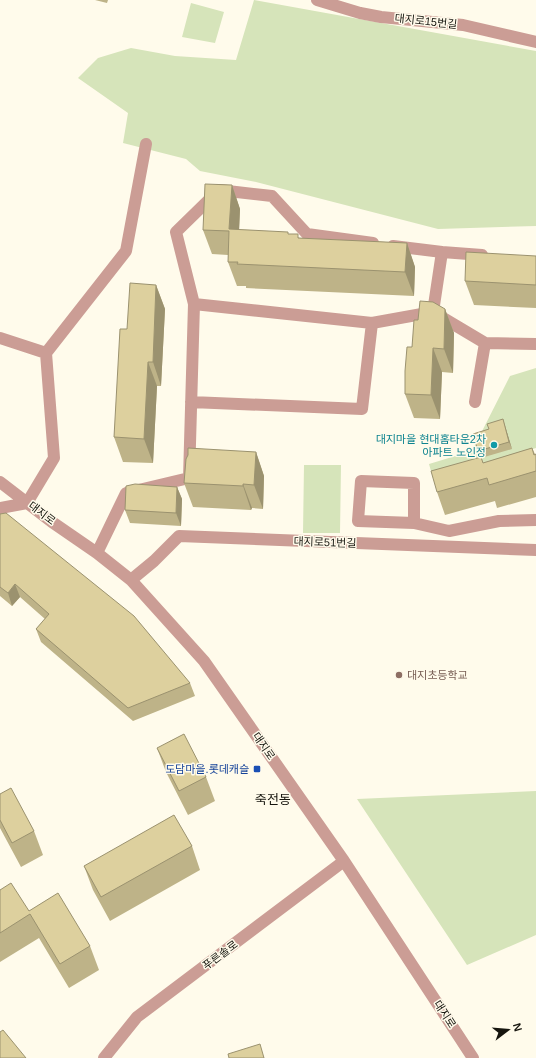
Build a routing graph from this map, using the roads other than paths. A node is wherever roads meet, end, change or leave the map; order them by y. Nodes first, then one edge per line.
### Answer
1 (317, 0) edge
2 (536, 42) edge
3 (146, 144) dead end
4 (442, 252) junction
5 (497, 256) edge
6 (194, 304) junction
7 (433, 312) junction
8 (372, 323) junction
9 (0, 338) edge
10 (13, 342) junction
11 (485, 343) junction
12 (536, 344) edge
13 (0, 345) edge
14 (46, 353) junction
15 (191, 402) junction
16 (475, 402) dead end
17 (0, 482) edge
18 (27, 502) junction
19 (0, 508) edge
20 (536, 520) edge
21 (414, 523) junction
22 (536, 550) edge
23 (96, 553) junction
24 (131, 580) junction
25 (344, 861) junction
26 (104, 1058) edge
27 (473, 1058) edge

1 - 2 street, 대지로15번길
3 - 14 street
4 - 5 street
4 - 6 street
4 - 7 street
6 - 8 street
6 - 15 street
7 - 8 street
7 - 11 street
8 - 15 street
9 - 10 street
10 - 13 street
10 - 14 street
11 - 12 street
11 - 16 street
14 - 18 street
15 - 23 street
17 - 18 street, 대지로
18 - 19 street
18 - 23 street, 대지로
20 - 21 street
21 - 21 street
22 - 24 street, 대지로51번길
23 - 24 street, 대지로
24 - 25 street, 대지로
25 - 26 street, 푸른솔로
25 - 27 street, 대지로

